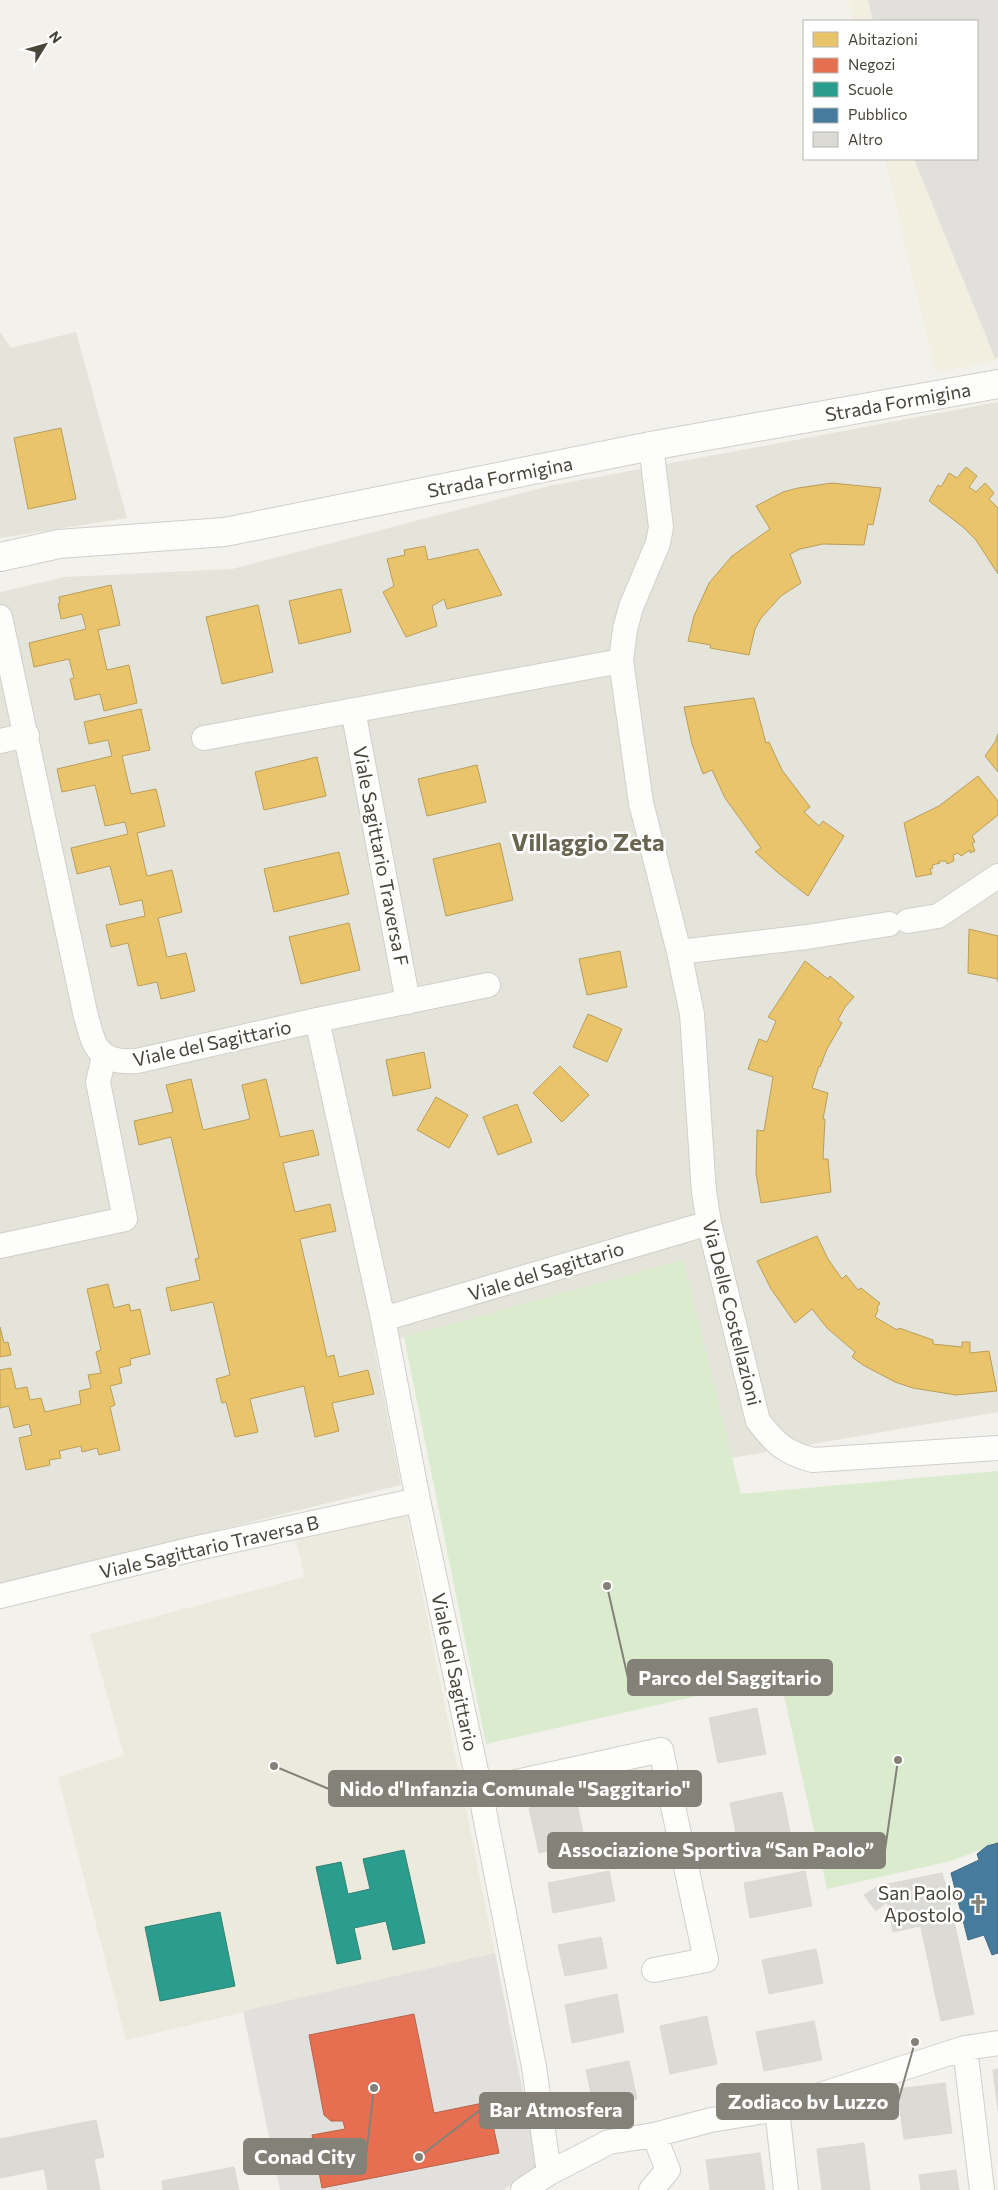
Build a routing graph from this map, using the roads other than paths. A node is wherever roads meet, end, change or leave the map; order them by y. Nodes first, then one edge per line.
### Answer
1 (998, 384) edge
2 (651, 446) junction
3 (0, 557) edge
4 (0, 617) edge
5 (621, 660) junction
6 (353, 710) junction
7 (26, 735) junction
8 (204, 738) dead end
9 (0, 741) edge
10 (998, 876) edge
11 (679, 952) junction
12 (488, 985) dead end
13 (408, 1002) junction
14 (317, 1020) junction
15 (104, 1057) junction
16 (709, 1223) junction
17 (0, 1245) edge
18 (383, 1319) junction
19 (998, 1448) edge
20 (418, 1500) junction
21 (0, 1596) edge
22 (480, 1790) junction
23 (654, 1970) dead end
24 (998, 2043) edge
25 (965, 2048) junction
26 (777, 2109) junction
27 (654, 2135) junction
28 (549, 2173) junction
29 (523, 2190) edge
30 (651, 2190) edge
31 (786, 2190) edge
32 (982, 2190) edge

1 - 2 street, Strada Formigina
2 - 3 street, Strada Formigina
2 - 5 street, Via Delle Costellazioni
4 - 7 street
5 - 6 street
5 - 11 street, Via Delle Costellazioni
6 - 8 street
6 - 13 street, Viale Sagittario Traversa F
7 - 9 street
7 - 15 street
10 - 11 street
11 - 16 street, Via Delle Costellazioni
12 - 13 street
13 - 14 street
14 - 15 street, Viale del Sagittario
14 - 18 street, Viale del Sagittario
15 - 17 street
16 - 18 street, Viale del Sagittario
16 - 19 street, Via Delle Costellazioni
18 - 20 street, Viale del Sagittario
20 - 21 street, Viale Sagittario Traversa B
20 - 22 street, Viale del Sagittario
22 - 23 street
22 - 28 street, Viale del Sagittario
24 - 25 street
25 - 26 street
25 - 32 street
26 - 27 street
26 - 31 street
27 - 28 street
27 - 30 street
28 - 29 street

